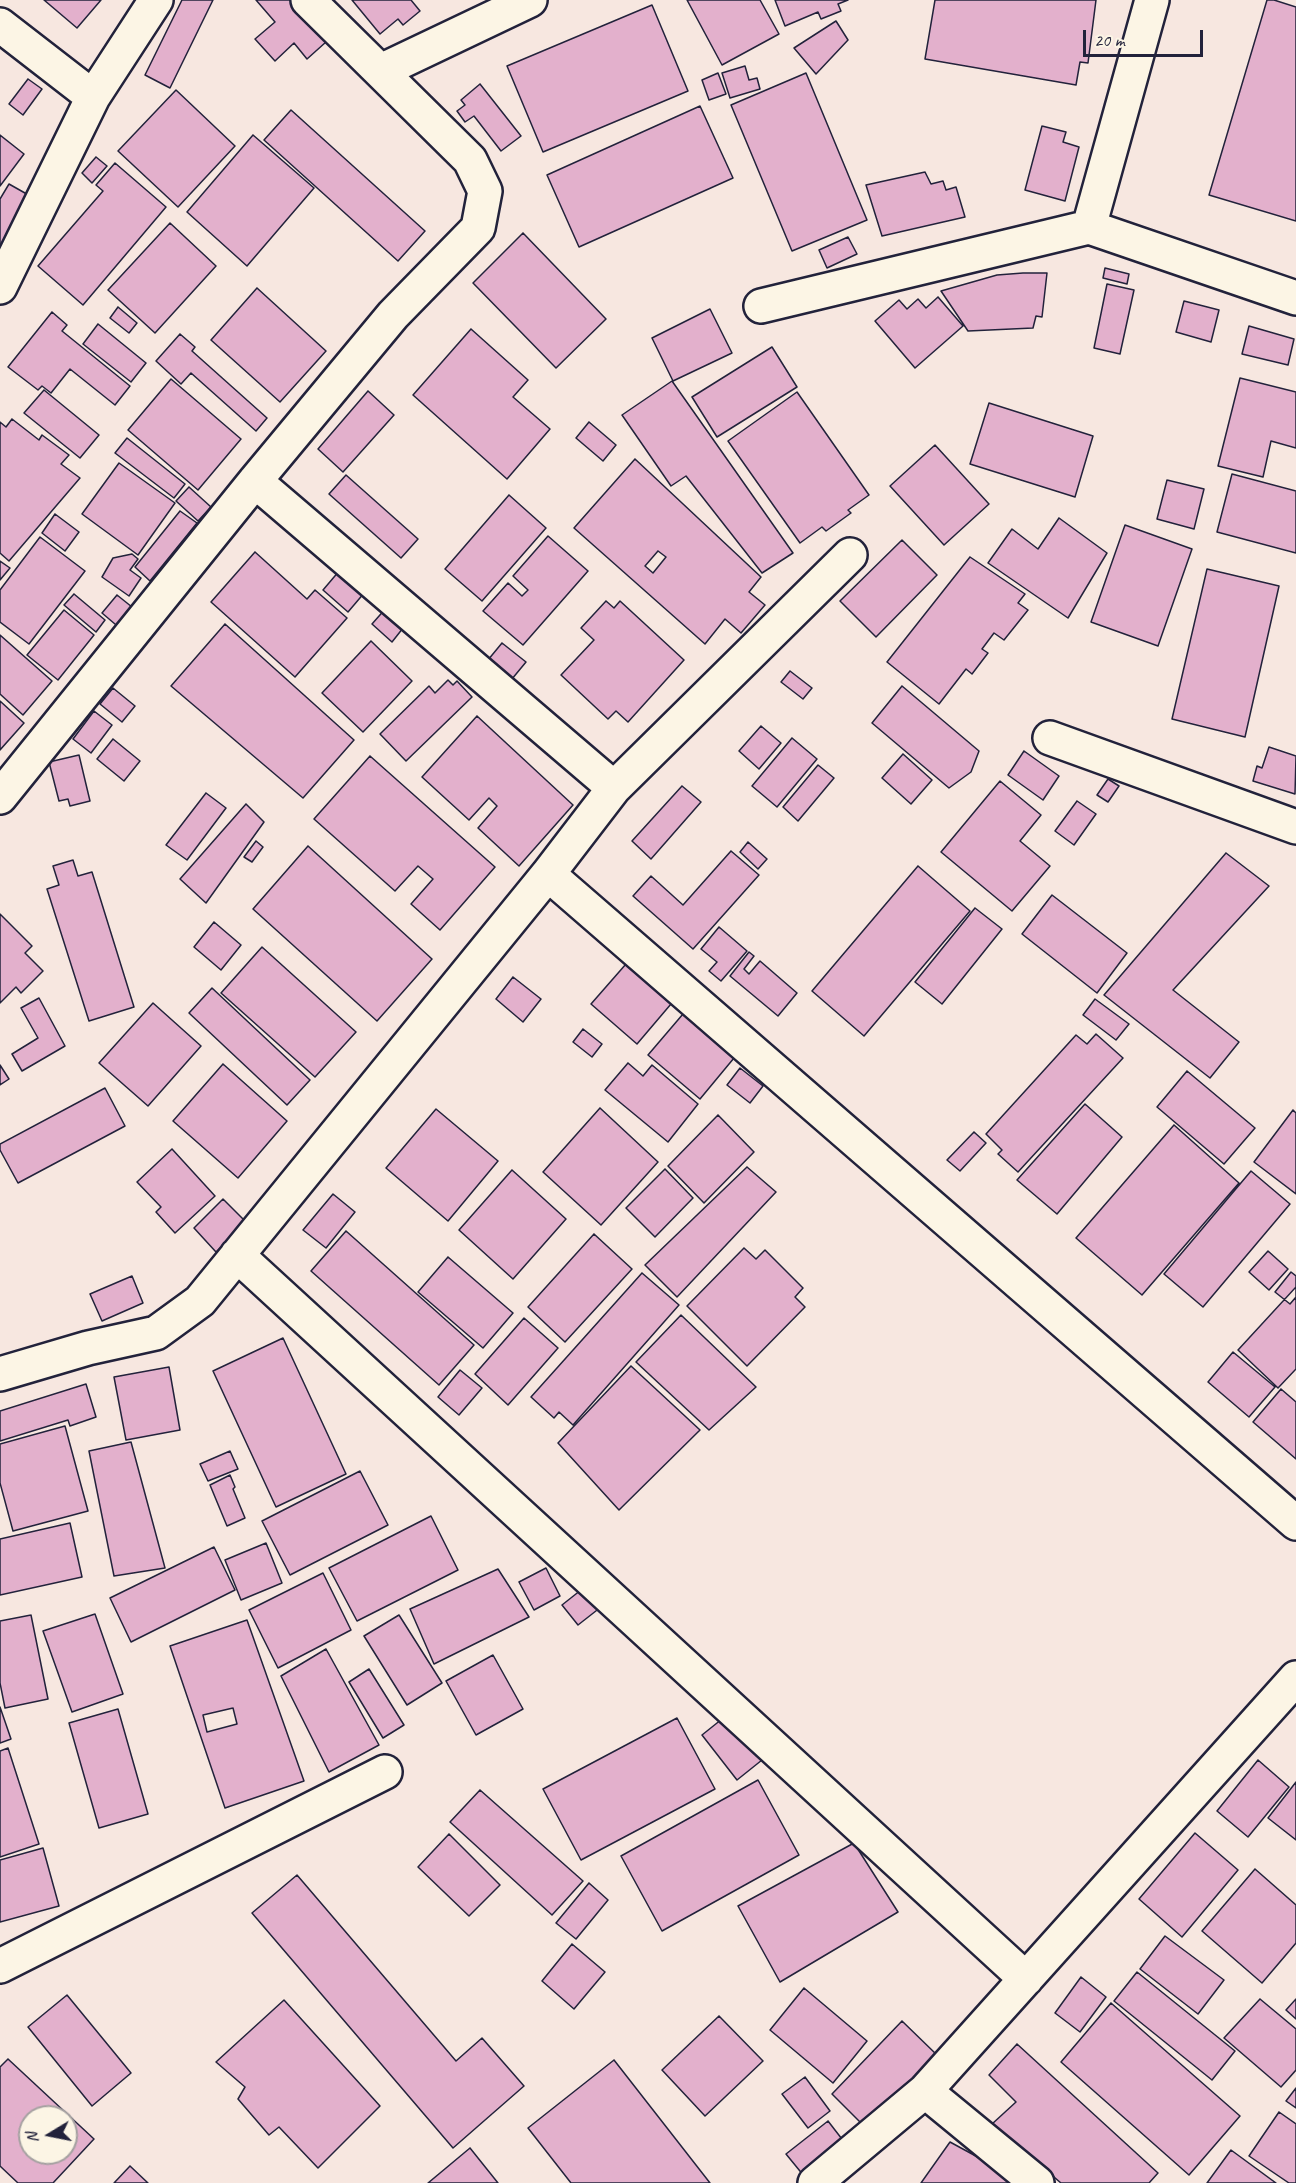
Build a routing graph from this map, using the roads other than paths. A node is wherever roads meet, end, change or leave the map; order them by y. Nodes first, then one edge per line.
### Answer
1 (156, 0) edge
2 (308, 0) edge
3 (530, 0) edge
4 (1152, 0) edge
5 (0, 25) edge
6 (381, 71) junction
7 (93, 97) junction
8 (1089, 227) junction
9 (0, 287) edge
10 (1296, 298) edge
11 (761, 306) dead end
12 (255, 481) junction
13 (850, 555) dead end
14 (1050, 738) dead end
15 (614, 788) junction
16 (0, 797) edge
17 (1296, 827) edge
18 (548, 874) junction
19 (237, 1255) junction
20 (0, 1374) edge
21 (1296, 1523) edge
22 (1296, 1678) edge
23 (385, 1772) dead end
24 (0, 1966) edge
25 (1026, 1979) junction
26 (925, 2091) junction
27 (815, 2183) edge
28 (1037, 2183) edge

1 - 7 street
2 - 6 street
3 - 6 street
4 - 8 street
5 - 7 street
6 - 12 street
7 - 9 street
8 - 10 street
8 - 11 street
12 - 15 street
12 - 16 street
13 - 15 street
14 - 17 street
15 - 18 street
18 - 19 street
18 - 21 street
19 - 20 street
19 - 25 street
22 - 25 street
23 - 24 street
25 - 26 street
26 - 27 street
26 - 28 street

